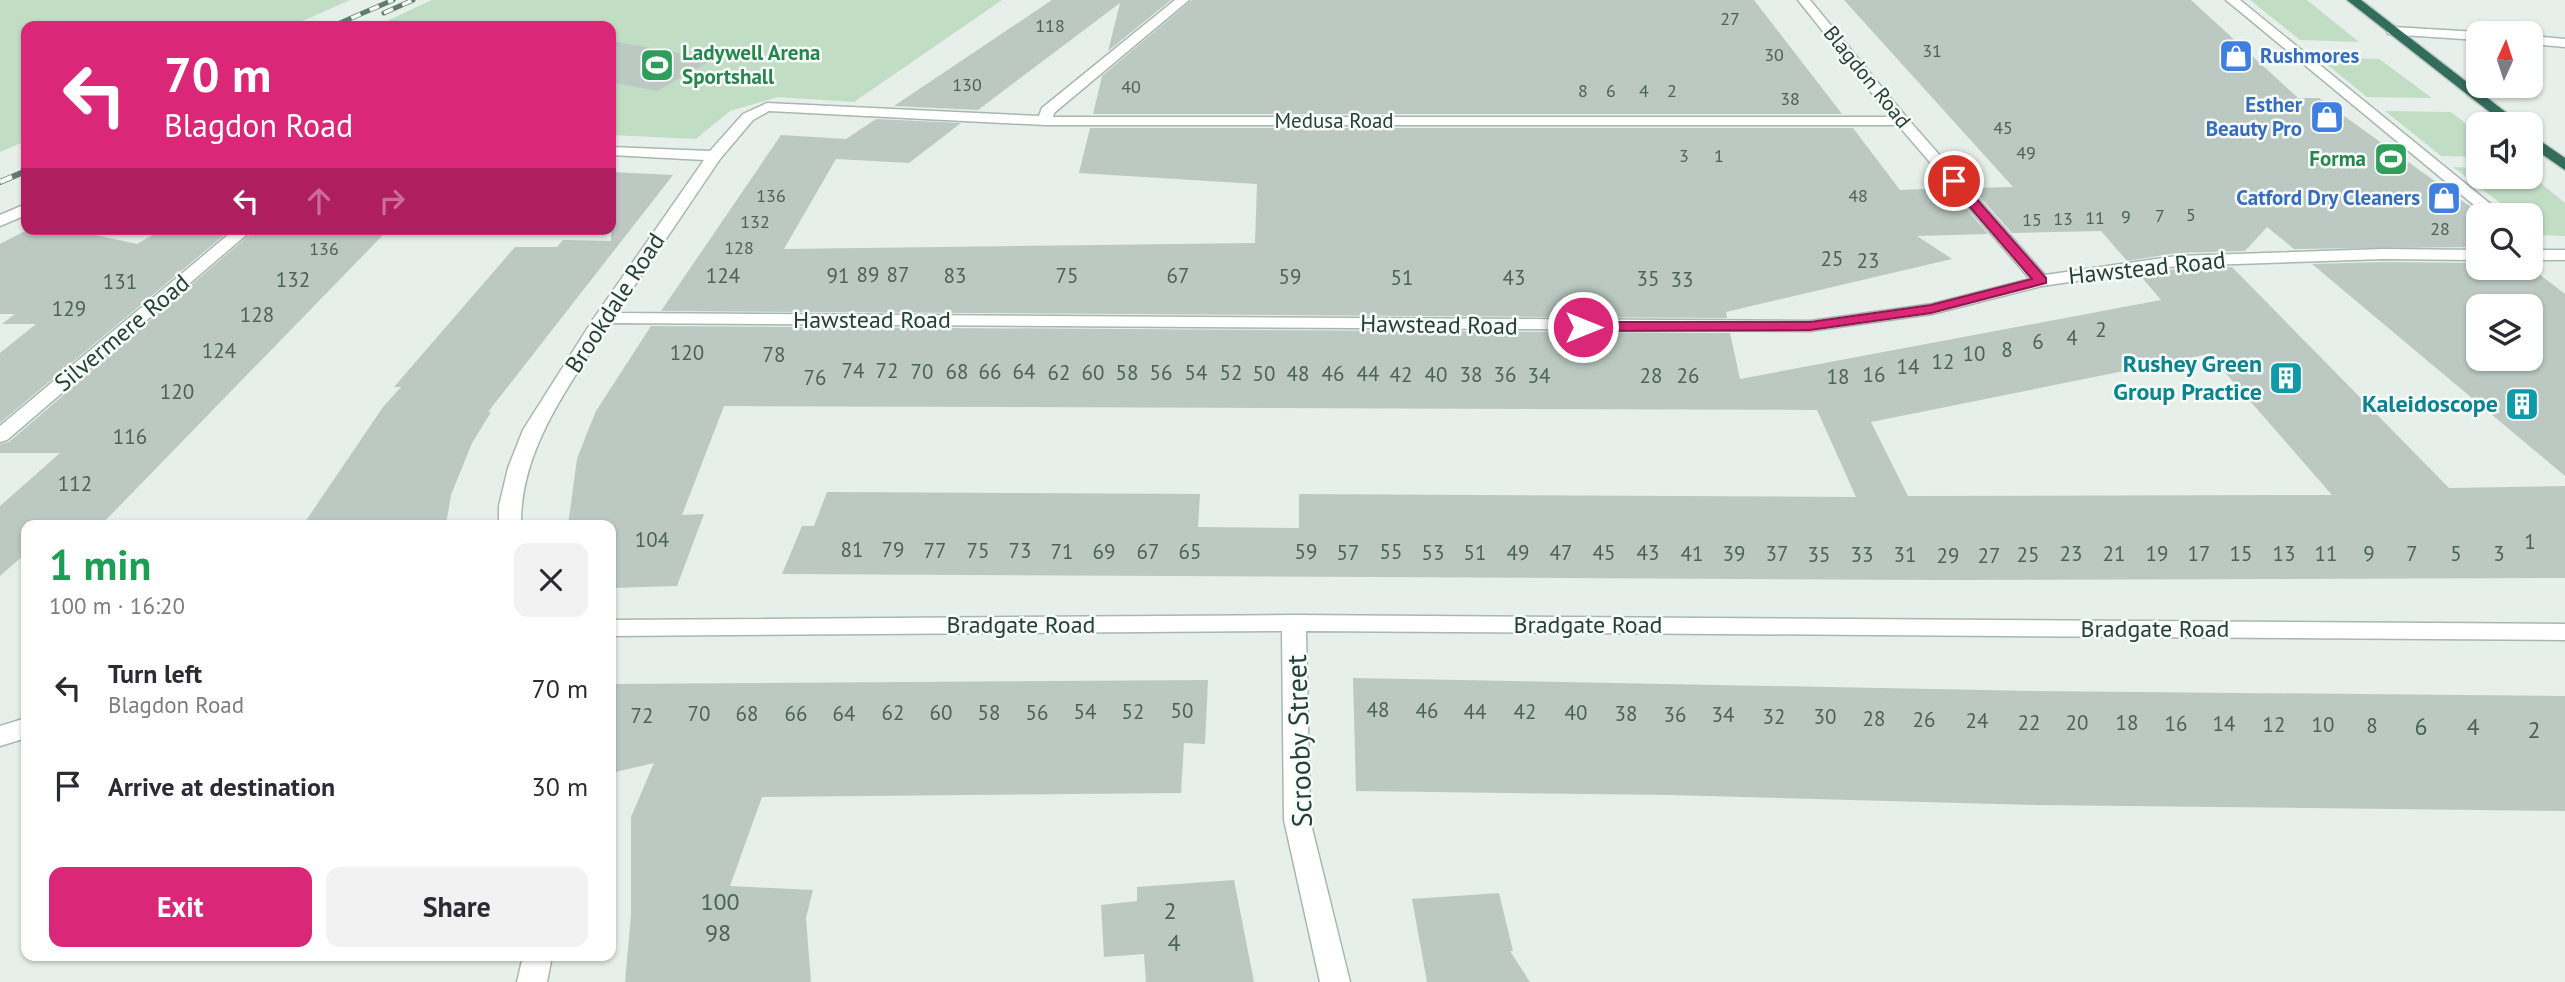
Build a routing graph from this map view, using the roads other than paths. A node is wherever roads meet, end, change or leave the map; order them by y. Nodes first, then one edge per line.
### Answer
1 (1182, 0) edge
2 (1804, 0) edge
3 (2232, 0) edge
4 (2353, 0) edge
5 (2393, 32) junction
6 (2466, 35) edge
7 (2543, 41) edge
8 (2565, 43) edge
9 (766, 107) joint
10 (2498, 112) edge
11 (1045, 121) junction
12 (1902, 121) junction
13 (2543, 148) edge
14 (616, 151) edge
15 (714, 156) junction
16 (2565, 165) edge
17 (2481, 203) edge
18 (21, 212) edge
19 (0, 222) edge
20 (238, 235) edge
21 (2466, 255) edge
22 (2543, 255) edge
23 (2565, 255) edge
24 (2041, 281) junction
25 (603, 318) junction
26 (0, 436) edge
27 (510, 520) edge
28 (1294, 622) junction
29 (616, 628) edge
30 (2565, 632) edge
31 (21, 730) edge
32 (0, 736) edge
33 (537, 961) edge
34 (532, 982) edge
35 (1335, 982) edge

1 - 11 street
2 - 12 street, Blagdon Road
3 - 17 street
4 - 5 highway
5 - 6 street
5 - 10 highway
7 - 8 street
9 - 11 street, Medusa Road
9 - 15 street, Brookdale Road
11 - 12 street, Medusa Road
12 - 24 street, Blagdon Road
13 - 16 highway
14 - 15 street
15 - 25 street, Brookdale Road
18 - 19 street
20 - 26 street, Silvermere Road
21 - 24 street, Hawstead Road
22 - 23 street
24 - 25 street, Hawstead Road
25 - 27 street, Brookdale Road
28 - 29 street, Bradgate Road
28 - 30 street, Bradgate Road
28 - 35 street, Scrooby Street
31 - 32 street
33 - 34 street

